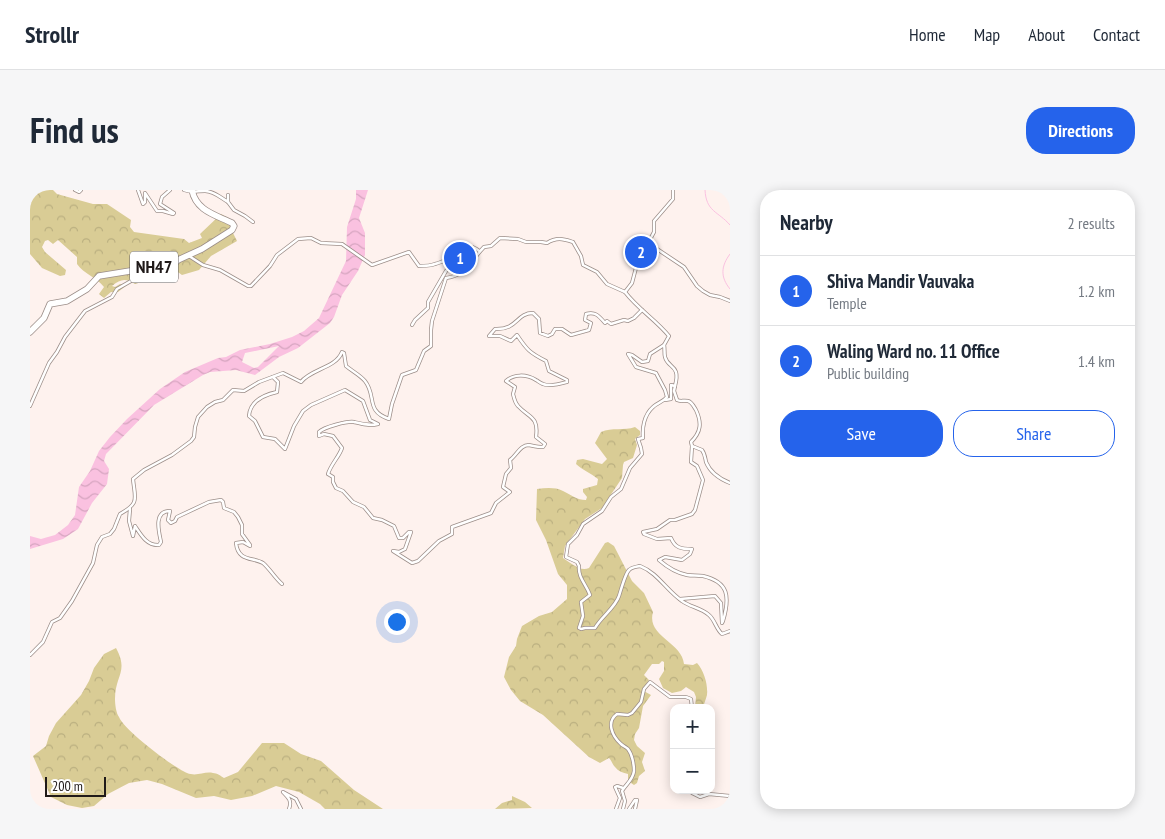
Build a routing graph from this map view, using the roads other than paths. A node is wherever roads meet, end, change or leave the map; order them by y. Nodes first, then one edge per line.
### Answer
1 (75, 190) edge
2 (81, 190) edge
3 (138, 190) edge
4 (170, 190) edge
5 (184, 190) edge
6 (672, 190) edge
7 (192, 192) edge
8 (228, 194) dead end
9 (228, 202) junction
10 (253, 222) dead end
11 (648, 243) junction
12 (479, 251) junction
13 (188, 256) junction
14 (180, 259) junction
15 (455, 260) junction
16 (625, 292) junction
17 (730, 301) edge
18 (642, 310) junction
19 (412, 325) dead end
20 (30, 332) edge
21 (664, 345) junction
22 (273, 377) junction
23 (675, 386) junction
24 (665, 400) junction
25 (30, 406) edge
26 (692, 446) junction
27 (730, 483) edge
28 (130, 509) junction
29 (282, 584) dead end
30 (679, 598) junction
31 (730, 631) edge
32 (30, 655) edge
33 (692, 704) edge
34 (624, 788) junction
35 (693, 794) edge
36 (709, 794) edge
37 (709, 794) edge
38 (730, 796) edge
39 (288, 809) edge
40 (301, 809) edge
41 (616, 809) edge
42 (623, 809) edge
43 (629, 809) edge
44 (635, 809) edge

1 - 2 street
3 - 4 street
5 - 7 street
6 - 11 street
7 - 9 street
7 - 13 highway, NH47
8 - 9 street
9 - 10 street
11 - 16 street
11 - 17 street
12 - 15 street
12 - 16 street
12 - 22 street
13 - 14 highway, NH47
13 - 15 street
14 - 20 highway, NH47
14 - 25 street
15 - 19 street
16 - 18 street
18 - 21 street
18 - 22 street
21 - 23 street
21 - 24 street
22 - 28 street
23 - 24 street
23 - 26 street
24 - 30 street
26 - 27 street
26 - 30 street
28 - 29 street
28 - 32 street
30 - 31 street
33 - 34 street
34 - 41 street
34 - 42 street
35 - 36 street
37 - 38 street
39 - 40 street
43 - 44 street

